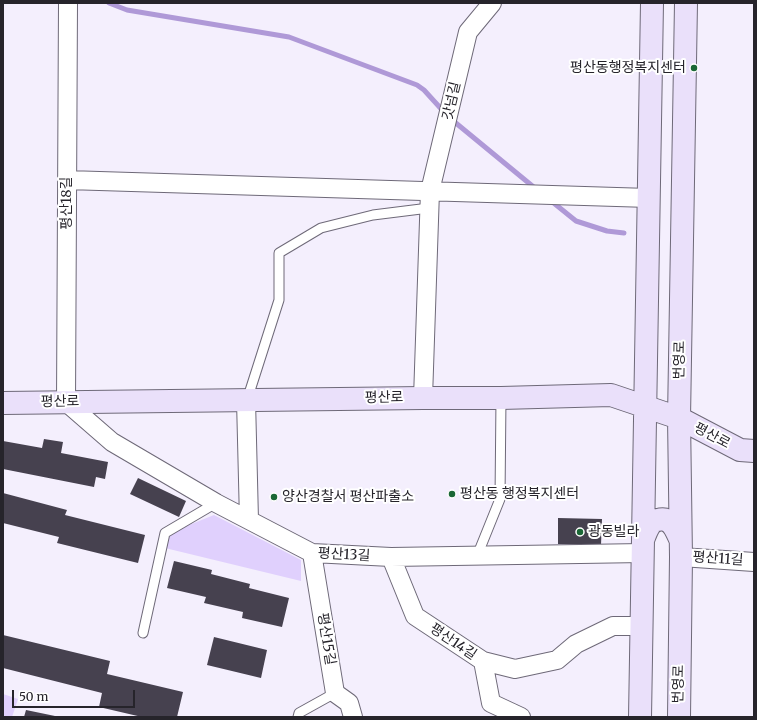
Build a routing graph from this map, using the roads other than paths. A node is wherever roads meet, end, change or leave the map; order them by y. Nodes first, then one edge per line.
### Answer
1 (68, 3) edge
2 (492, 3) edge
3 (652, 3) edge
4 (686, 3) edge
5 (67, 180) junction
6 (649, 198) junction
7 (430, 200) junction
8 (424, 398) junction
9 (500, 398) junction
10 (246, 400) junction
11 (66, 402) junction
12 (3, 403) edge
13 (645, 407) junction
14 (679, 418) junction
15 (754, 451) edge
16 (216, 503) junction
17 (249, 520) junction
18 (643, 546) junction
19 (681, 548) junction
20 (312, 554) junction
21 (391, 556) junction
22 (477, 556) junction
23 (754, 562) edge
24 (641, 626) junction
25 (143, 633) dead end
26 (482, 661) junction
27 (335, 693) junction
28 (298, 717) edge
29 (353, 717) edge
30 (521, 717) edge
31 (640, 717) edge
32 (679, 717) edge

1 - 5 street, 평산18길
2 - 7 street, 갓넘길
3 - 6 main road
4 - 14 main road, 번영로
5 - 7 street
5 - 11 street, 평산18길
6 - 7 street
6 - 13 main road
7 - 8 street, 갓넘길
7 - 10 lane
8 - 9 main road, 평산로
8 - 10 main road, 평산로
9 - 13 main road, 평산로
9 - 22 lane
10 - 11 main road, 평산로
10 - 17 street
11 - 12 main road, 평산로
11 - 16 street, 평산13길
13 - 14 main road, 평산로
13 - 18 main road
14 - 15 main road, 평산로
14 - 19 main road, 번영로
16 - 17 street, 평산13길
16 - 25 lane
17 - 20 street, 평산13길
18 - 19 main road
18 - 22 street, 평산13길
18 - 24 main road
19 - 23 street, 평산11길
19 - 32 main road, 번영로
20 - 21 street, 평산13길
20 - 27 street, 평산15길
21 - 22 street, 평산13길
21 - 26 street, 평산14길
24 - 26 street
24 - 31 main road
26 - 30 street, 평산14길
27 - 28 lane
27 - 29 street

